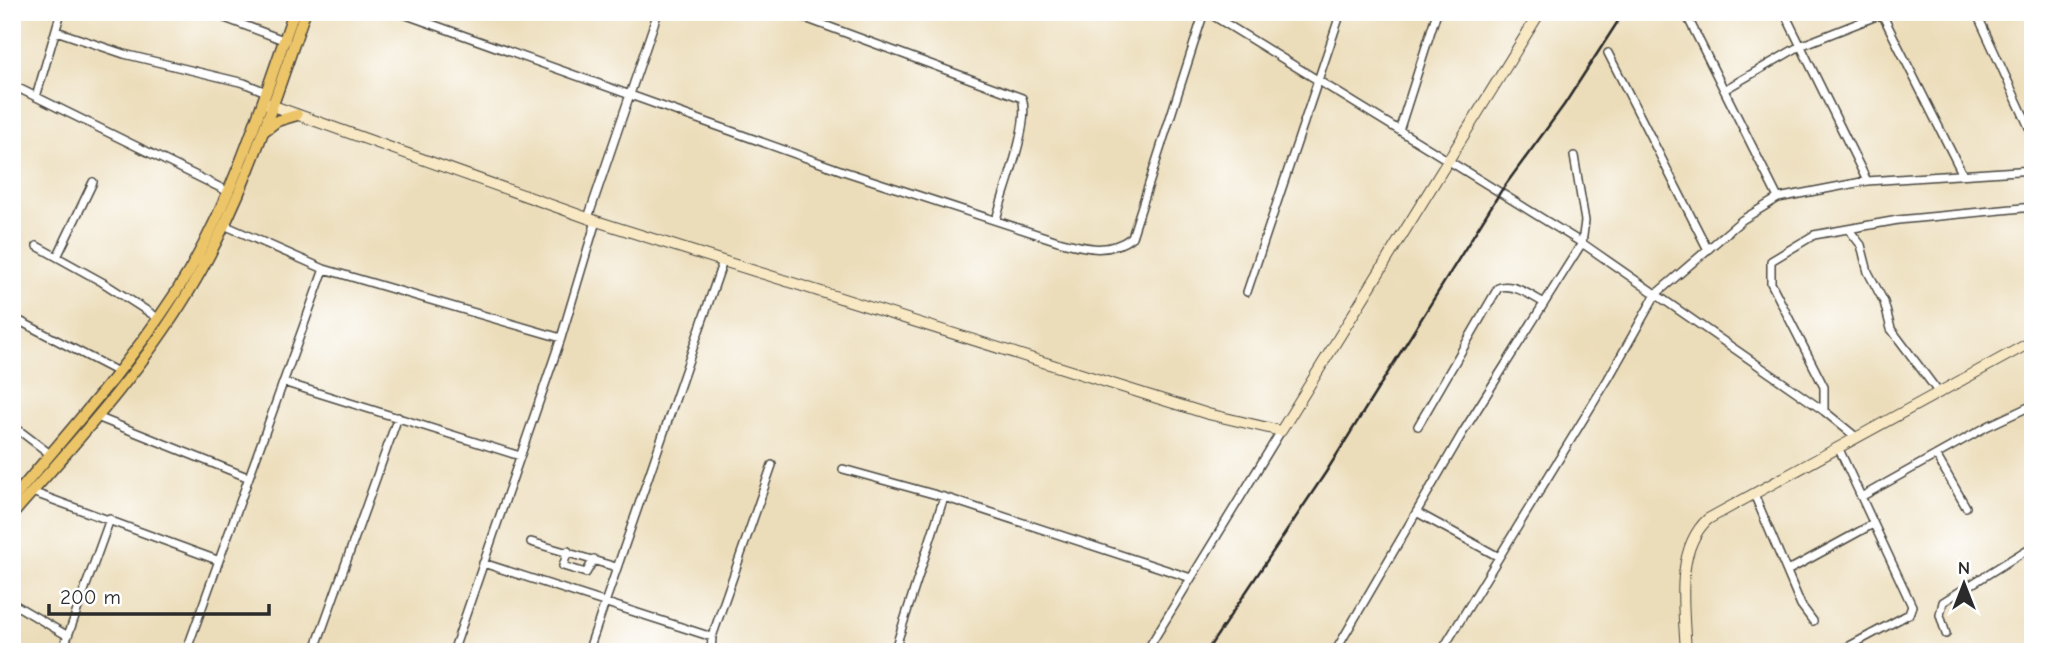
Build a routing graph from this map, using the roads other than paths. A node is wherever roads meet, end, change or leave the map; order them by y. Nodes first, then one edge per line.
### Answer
1 (61, 12) edge
2 (209, 12) edge
3 (294, 12) edge
4 (305, 12) edge
5 (398, 12) edge
6 (658, 12) edge
7 (789, 12) edge
8 (1206, 12) edge
9 (1341, 12) edge
10 (1437, 12) edge
11 (1540, 12) edge
12 (1685, 12) edge
13 (1784, 12) edge
14 (1976, 12) edge
15 (1882, 13) edge
16 (56, 31) junction
17 (286, 41) junction
18 (1800, 46) junction
19 (1608, 53) dead end
20 (1320, 80) junction
21 (12, 85) edge
22 (1724, 90) junction
23 (630, 93) junction
24 (36, 97) junction
25 (267, 100) junction
26 (296, 115) junction
27 (1400, 128) junction
28 (262, 133) junction
29 (2033, 136) edge
30 (1574, 156) dead end
31 (1449, 159) junction
32 (2033, 170) edge
33 (1962, 173) junction
34 (1867, 181) junction
35 (93, 182) dead end
36 (228, 191) junction
37 (1778, 198) junction
38 (2033, 207) edge
39 (592, 219) junction
40 (996, 220) junction
41 (224, 225) junction
42 (1850, 231) junction
43 (1582, 243) junction
44 (37, 246) dead end
45 (1708, 250) junction
46 (57, 257) junction
47 (723, 261) junction
48 (324, 269) junction
49 (1247, 292) dead end
50 (1656, 294) junction
51 (1544, 303) junction
52 (12, 317) edge
53 (158, 318) junction
54 (561, 338) junction
55 (2033, 341) edge
56 (118, 372) junction
57 (283, 382) junction
58 (1939, 393) junction
59 (2033, 405) edge
60 (1824, 411) junction
61 (398, 416) junction
62 (97, 417) junction
63 (12, 425) edge
64 (1418, 426) dead end
65 (1281, 431) junction
66 (1856, 437) junction
67 (1838, 447) junction
68 (50, 454) junction
69 (1936, 454) junction
70 (520, 456) junction
71 (772, 465) dead end
72 (843, 468) dead end
73 (247, 477) junction
74 (32, 492) junction
75 (1754, 494) junction
76 (944, 497) junction
77 (1861, 497) junction
78 (12, 500) edge
79 (1966, 508) dead end
80 (1418, 513) junction
81 (12, 514) edge
82 (110, 519) junction
83 (1873, 524) junction
84 (531, 542) dead end
85 (2033, 546) edge
86 (568, 551) junction
87 (1499, 557) junction
88 (594, 559) junction
89 (218, 560) junction
90 (483, 563) junction
91 (616, 567) junction
92 (1787, 571) junction
93 (1191, 578) junction
94 (603, 602) junction
95 (12, 603) edge
96 (1813, 621) dead end
97 (1946, 634) dead end
98 (68, 636) junction
99 (712, 637) junction
100 (1844, 649) dead end
101 (188, 651) edge
102 (896, 651) edge
103 (62, 652) edge
104 (314, 652) edge
105 (453, 652) edge
106 (588, 652) edge
107 (711, 652) edge
108 (1146, 652) edge
109 (1335, 652) edge
110 (1441, 652) edge
111 (1686, 652) edge

1 - 16 street
2 - 17 street
3 - 17 main road
4 - 25 main road
5 - 23 street
6 - 23 street
7 - 40 street
8 - 20 street
8 - 40 street
9 - 20 street
10 - 27 street
11 - 31 street
12 - 22 street
13 - 18 street
14 - 29 street
15 - 18 street
15 - 33 street
16 - 24 street
16 - 25 street
17 - 25 main road
18 - 22 street
18 - 34 street
19 - 45 street
20 - 27 street
20 - 49 street
21 - 24 street
22 - 37 street
23 - 39 street
23 - 40 street
24 - 36 street
25 - 26 street
25 - 28 main road
25 - 36 main road
26 - 28 main road
26 - 39 street
27 - 31 street
28 - 41 main road
30 - 43 street
31 - 43 street
31 - 65 street
32 - 33 street
33 - 34 street
34 - 37 street
35 - 46 street
36 - 53 main road
37 - 45 street
38 - 42 street
39 - 47 street
39 - 54 street
41 - 48 street
41 - 62 main road
42 - 58 street
42 - 60 street
43 - 50 street
43 - 51 street
44 - 46 street
45 - 50 street
46 - 53 street
47 - 65 street
47 - 91 street
48 - 54 street
48 - 57 street
50 - 60 street
50 - 87 street
51 - 64 street
51 - 80 street
52 - 56 street
53 - 56 main road
54 - 70 street
55 - 58 street
56 - 68 main road
57 - 61 street
57 - 73 street
58 - 66 street
59 - 69 street
60 - 66 street
61 - 70 street
61 - 104 street
62 - 73 street
62 - 74 main road
63 - 68 street
65 - 93 street
66 - 67 street
67 - 75 street
67 - 77 street
68 - 78 main road
69 - 77 street
69 - 79 street
70 - 90 street
71 - 99 street
72 - 76 street
73 - 89 street
74 - 81 main road
74 - 82 street
75 - 92 street
75 - 111 street
76 - 93 street
76 - 102 street
77 - 83 street
80 - 87 street
80 - 109 street
82 - 89 street
82 - 98 street
83 - 92 street
83 - 100 street
84 - 86 street
85 - 97 street
86 - 88 street
86 - 88 street
87 - 110 street
88 - 91 street
89 - 101 street
90 - 94 street
90 - 105 street
91 - 94 street
92 - 96 street
93 - 108 street
94 - 99 street
94 - 106 street
95 - 98 street
98 - 103 street
99 - 107 street

